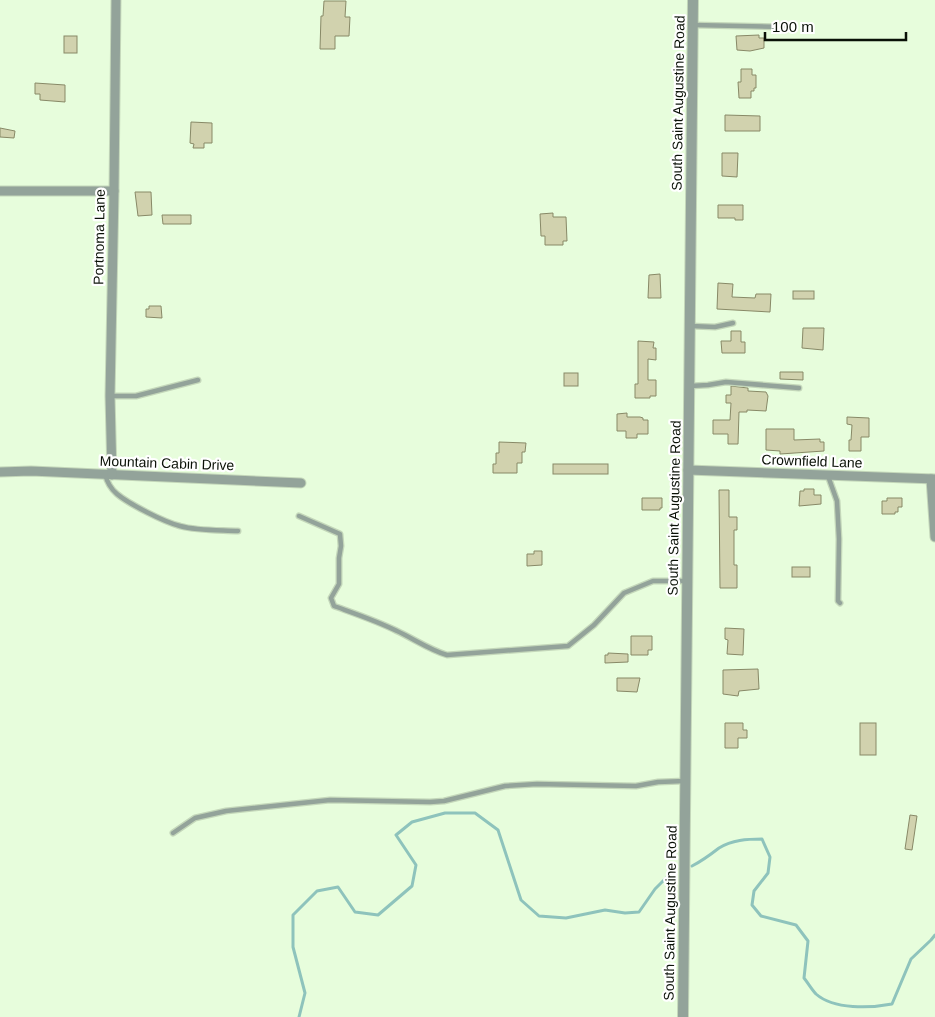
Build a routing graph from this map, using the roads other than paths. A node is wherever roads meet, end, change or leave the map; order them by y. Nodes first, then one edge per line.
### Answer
1 (116, 0) edge
2 (693, 0) edge
3 (693, 26) junction
4 (782, 27) dead end
5 (0, 191) edge
6 (114, 191) junction
7 (733, 323) dead end
8 (690, 326) junction
9 (198, 380) dead end
10 (689, 386) junction
11 (799, 388) dead end
12 (110, 396) junction
13 (688, 470) junction
14 (0, 472) edge
15 (108, 475) junction
16 (827, 475) junction
17 (933, 479) edge
18 (301, 483) dead end
19 (299, 516) dead end
20 (238, 531) dead end
21 (935, 537) edge
22 (687, 581) junction
23 (840, 603) dead end
24 (685, 780) junction
25 (174, 833) dead end
26 (683, 1017) edge

1 - 6 street, Portnoma Lane
2 - 3 street, South Saint Augustine Road
3 - 4 lane
3 - 8 street, South Saint Augustine Road
5 - 6 street
6 - 12 street, Portnoma Lane
7 - 8 lane
8 - 10 street, South Saint Augustine Road
9 - 12 lane
10 - 11 lane
10 - 13 street, South Saint Augustine Road
12 - 15 street, Portnoma Lane
13 - 16 street, Crownfield Lane
13 - 22 street, South Saint Augustine Road
14 - 15 street, Mountain Cabin Drive
15 - 18 street, Mountain Cabin Drive
15 - 20 lane
16 - 17 street, Crownfield Lane
16 - 23 lane
17 - 21 street
19 - 22 lane
22 - 24 street, South Saint Augustine Road
24 - 25 lane
24 - 26 street, South Saint Augustine Road

